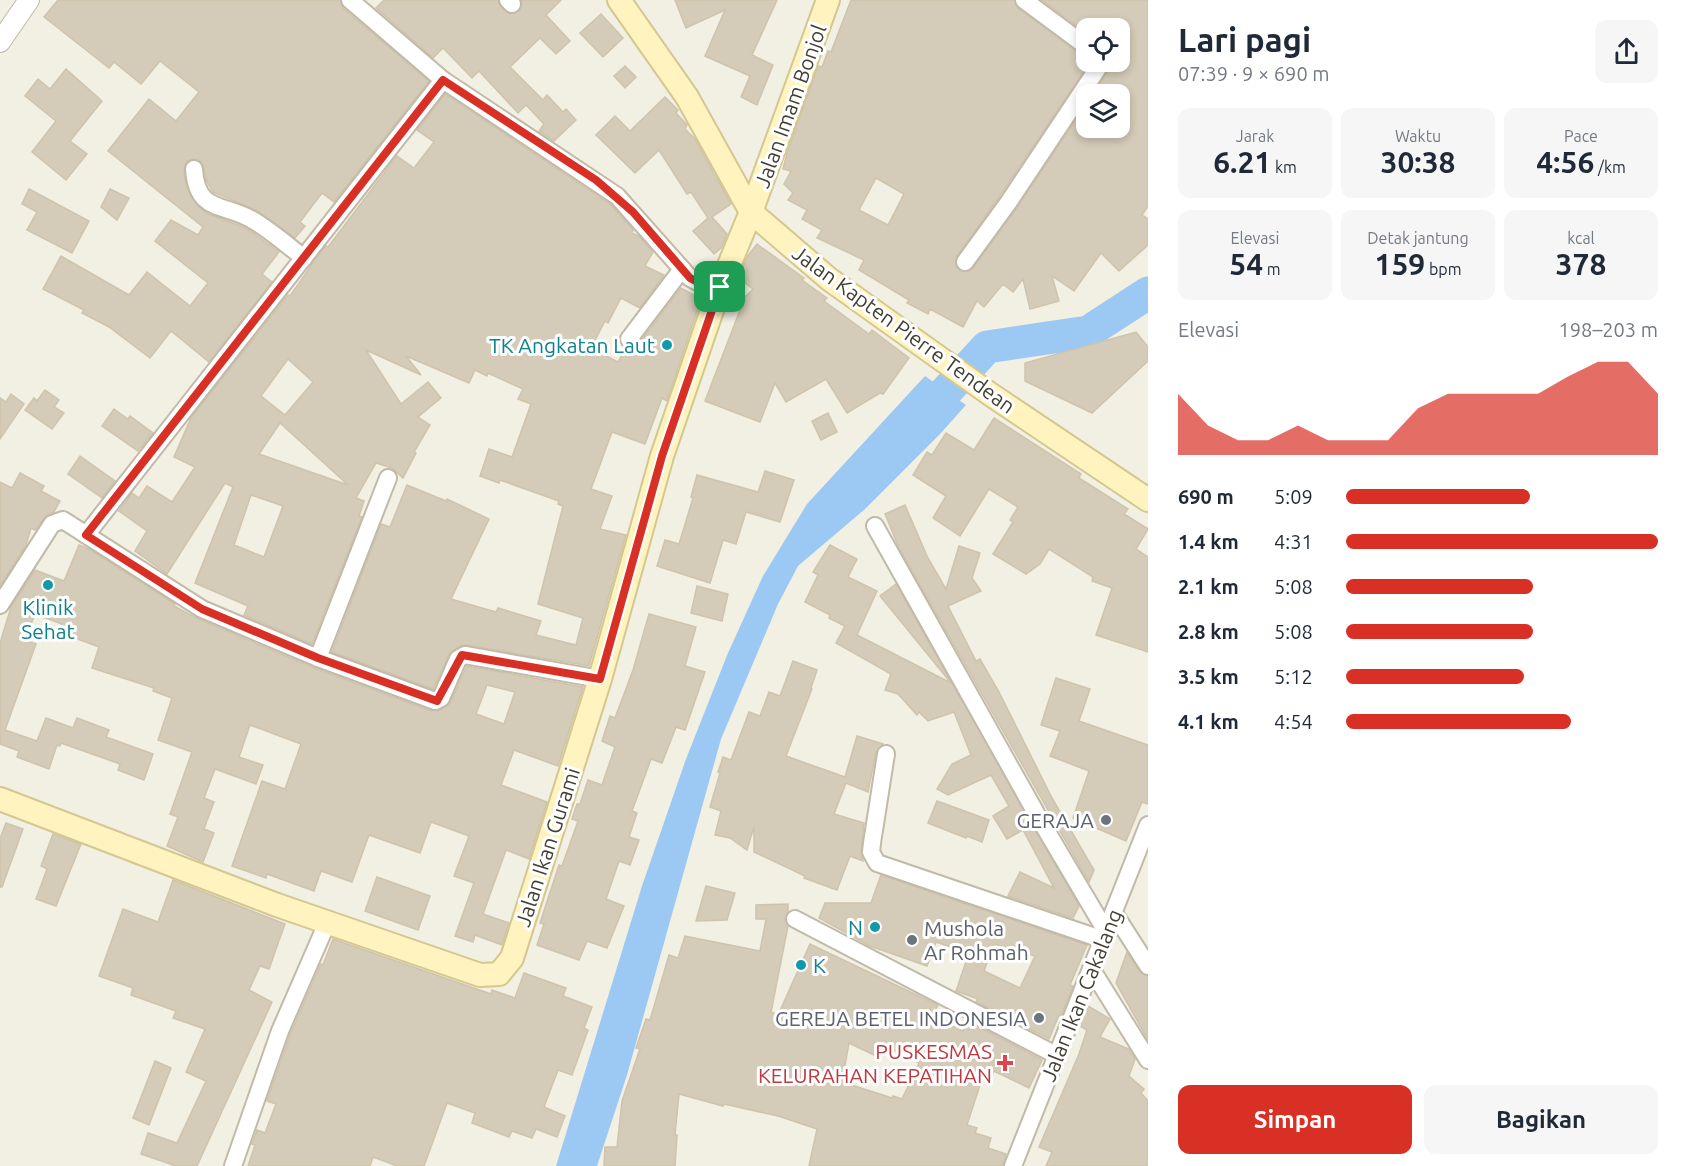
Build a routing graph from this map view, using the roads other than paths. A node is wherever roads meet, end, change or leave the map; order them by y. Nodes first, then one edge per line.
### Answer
1 (29, 0) edge
2 (350, 0) edge
3 (619, 0) edge
4 (828, 0) edge
5 (1024, 0) edge
6 (1076, 39) edge
7 (0, 42) edge
8 (1095, 72) edge
9 (443, 80) junction
10 (194, 169) dead end
11 (751, 212) junction
12 (304, 258) junction
13 (965, 262) dead end
14 (682, 268) junction
15 (720, 287) junction
16 (629, 339) dead end
17 (388, 478) dead end
18 (1148, 500) edge
19 (875, 526) dead end
20 (86, 535) junction
21 (0, 605) edge
22 (318, 658) junction
23 (600, 679) junction
24 (886, 754) dead end
25 (0, 800) edge
26 (1148, 825) edge
27 (1114, 913) junction
28 (795, 919) dead end
29 (327, 923) junction
30 (1105, 936) junction
31 (1148, 966) edge
32 (1092, 970) junction
33 (1056, 1055) junction
34 (1148, 1060) edge
35 (233, 1166) edge
36 (1013, 1166) edge

1 - 7 street
2 - 9 street
3 - 11 main road, Jalan Kapten Pierre Tendean
4 - 11 main road, Jalan Imam Bonjol
5 - 6 street
8 - 13 street
9 - 12 street
9 - 14 street
10 - 12 street
11 - 15 main road, Jalan Ikan Gurami
11 - 18 main road, Jalan Kapten Pierre Tendean
12 - 20 street
14 - 15 street
14 - 16 street
15 - 23 main road, Jalan Ikan Gurami
17 - 22 street
19 - 30 street
20 - 21 street
20 - 22 street
22 - 23 street
23 - 29 main road, Jalan Ikan Gurami
24 - 30 street
25 - 29 main road, Jalan Ikan Gurami
26 - 27 street, Jalan Ikan Cakalang
27 - 30 street, Jalan Ikan Cakalang
27 - 31 street
28 - 33 street
29 - 35 street
30 - 32 street, Jalan Ikan Cakalang
32 - 33 street, Jalan Ikan Cakalang
32 - 34 street
33 - 36 street, Jalan Ikan Cakalang

